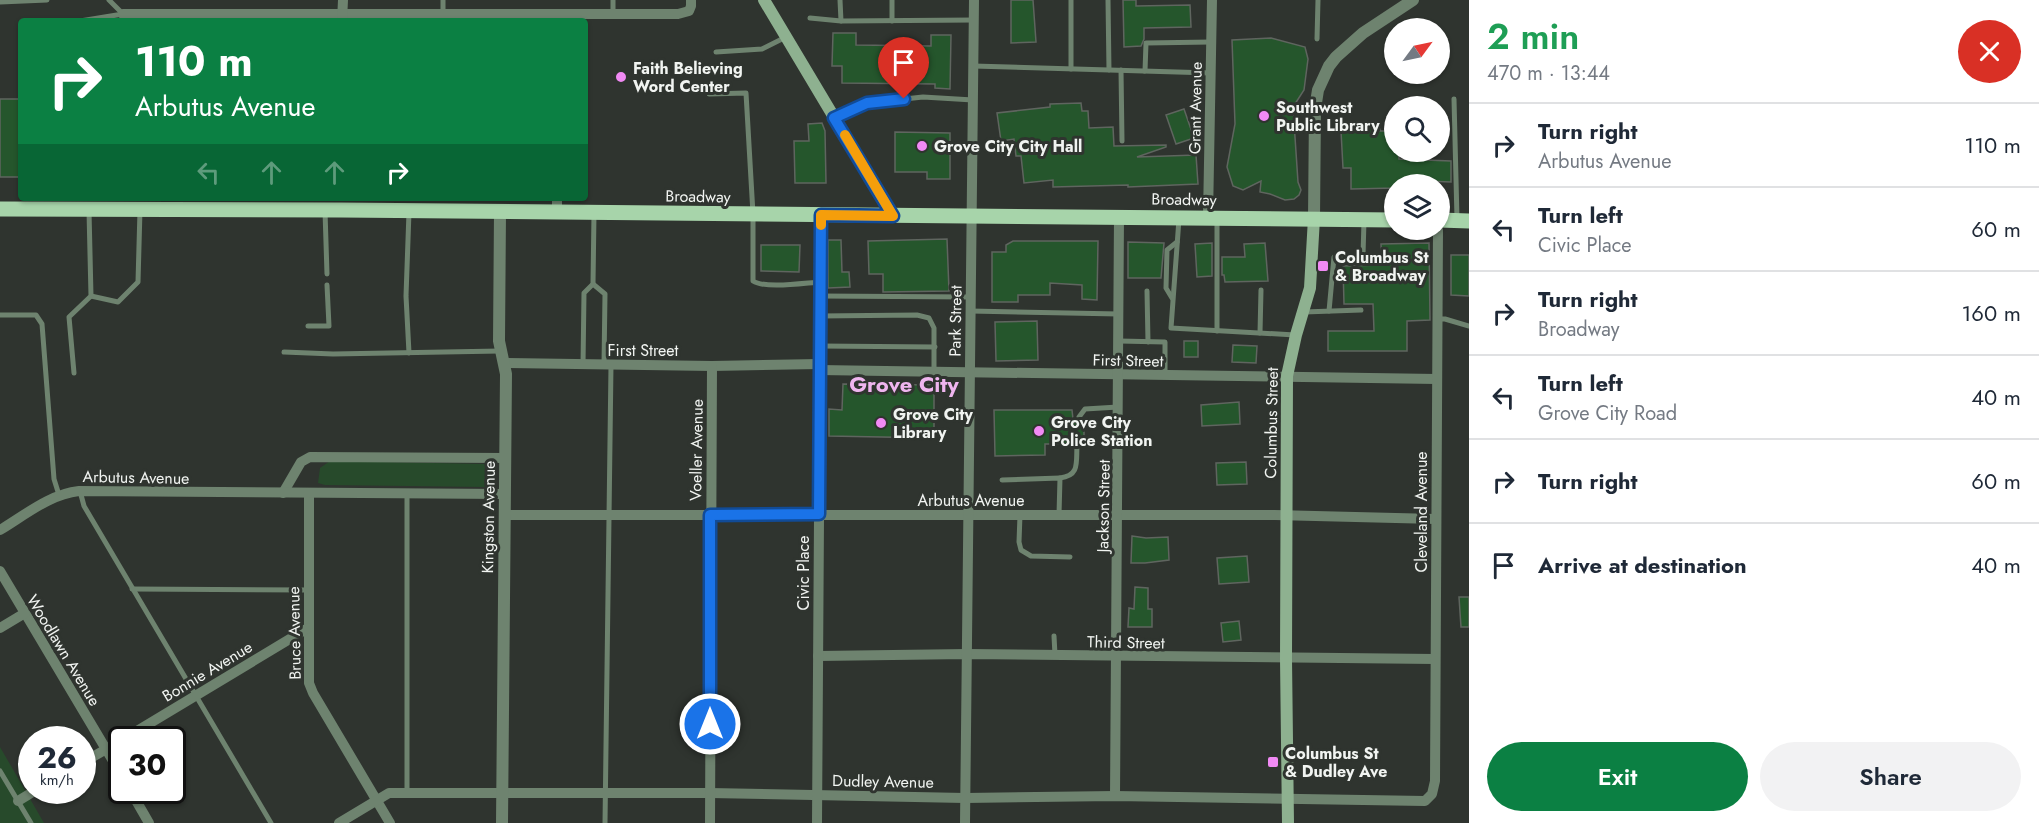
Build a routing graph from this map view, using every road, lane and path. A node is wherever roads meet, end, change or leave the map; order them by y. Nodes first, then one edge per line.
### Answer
1 (47, 0) edge
2 (109, 0) edge
3 (343, 0) edge
4 (443, 0) edge
5 (613, 0) edge
6 (691, 0) edge
7 (764, 0) edge
8 (840, 0) edge
9 (892, 0) edge
10 (974, 0) edge
11 (1071, 0) edge
12 (1108, 0) edge
13 (1212, 0) edge
14 (1318, 0) edge
15 (1413, 0) edge
16 (0, 2) edge
17 (443, 13) junction
18 (613, 14) junction
19 (125, 17) edge
20 (177, 17) edge
21 (342, 17) edge
22 (556, 17) edge
23 (810, 18) dead end
24 (974, 20) junction
25 (841, 21) junction
26 (892, 21) junction
27 (786, 37) junction
28 (1317, 39) dead end
29 (1211, 42) junction
30 (716, 52) dead end
31 (973, 66) junction
32 (1071, 69) junction
33 (1109, 70) junction
34 (1121, 70) junction
35 (1145, 71) junction
36 (1211, 73) junction
37 (709, 94) dead end
38 (1454, 99) dead end
39 (973, 100) junction
40 (834, 118) junction
41 (1122, 141) dead end
42 (174, 204) edge
43 (341, 204) edge
44 (557, 205) edge
45 (81, 206) edge
46 (0, 209) edge
47 (140, 209) junction
48 (325, 210) junction
49 (409, 210) junction
50 (500, 212) junction
51 (594, 212) junction
52 (753, 214) junction
53 (821, 215) junction
54 (972, 215) junction
55 (893, 216) junction
56 (1119, 217) junction
57 (1179, 217) junction
58 (1212, 217) junction
59 (1314, 218) junction
60 (1364, 219) junction
61 (1384, 220) edge
62 (1463, 220) edge
63 (1438, 240) edge
64 (1177, 242) junction
65 (327, 274) dead end
66 (820, 282) junction
67 (593, 284) junction
68 (327, 285) dead end
69 (1261, 290) dead end
70 (1148, 291) dead end
71 (92, 296) junction
72 (820, 296) junction
73 (971, 297) junction
74 (1173, 299) junction
75 (1361, 310) dead end
76 (970, 311) junction
77 (1329, 311) junction
78 (1304, 312) junction
79 (1119, 314) junction
80 (0, 315) edge
81 (820, 316) junction
82 (1437, 319) junction
83 (308, 326) dead end
84 (1469, 326) edge
85 (1171, 328) junction
86 (1217, 331) junction
87 (1260, 333) junction
88 (1296, 335) junction
89 (1119, 341) junction
90 (1148, 342) junction
91 (1165, 342) junction
92 (819, 346) junction
93 (935, 347) junction
94 (284, 352) dead end
95 (409, 353) junction
96 (502, 357) junction
97 (583, 365) junction
98 (607, 365) junction
99 (712, 366) junction
100 (819, 367) junction
101 (934, 372) junction
102 (970, 373) junction
103 (74, 374) dead end
104 (1119, 374) junction
105 (1165, 375) junction
106 (1287, 376) junction
107 (1437, 379) junction
108 (1118, 407) junction
109 (1079, 417) dead end
110 (1077, 445) dead end
111 (506, 458) junction
112 (1060, 478) junction
113 (1002, 480) dead end
114 (80, 491) junction
115 (282, 493) junction
116 (309, 493) junction
117 (407, 494) junction
118 (505, 494) junction
119 (59, 495) junction
120 (819, 514) junction
121 (968, 514) junction
122 (505, 515) junction
123 (608, 515) junction
124 (710, 515) junction
125 (1020, 515) junction
126 (1059, 515) junction
127 (1118, 516) junction
128 (1286, 516) junction
129 (1436, 519) junction
130 (0, 530) edge
131 (1070, 557) dead end
132 (0, 570) edge
133 (132, 589) junction
134 (308, 590) junction
135 (25, 613) junction
136 (0, 628) edge
137 (308, 628) junction
138 (1054, 636) dead end
139 (967, 654) junction
140 (818, 656) junction
141 (1055, 656) junction
142 (1116, 657) junction
143 (1286, 659) junction
144 (1435, 659) junction
145 (195, 696) junction
146 (145, 726) edge
147 (106, 749) junction
148 (108, 752) edge
149 (96, 755) edge
150 (0, 771) edge
151 (406, 793) junction
152 (605, 793) junction
153 (710, 793) junction
154 (502, 794) junction
155 (1432, 794) joint
156 (816, 795) junction
157 (1115, 796) junction
158 (966, 798) junction
159 (377, 800) junction
160 (1287, 800) junction
161 (18, 801) edge
162 (20, 804) edge
163 (138, 804) edge
164 (31, 823) edge
165 (150, 823) edge
166 (271, 823) edge
167 (339, 823) edge
168 (390, 823) edge
169 (502, 823) edge
170 (605, 823) edge
171 (710, 823) edge
172 (816, 823) edge
173 (966, 823) edge
174 (1288, 823) edge

1 - 16 lane
2 - 19 lane
3 - 21 street
4 - 17 lane
5 - 18 lane
6 - 18 street
7 - 27 main road
8 - 25 lane
9 - 26 lane
10 - 24 street, Park Street
11 - 32 lane
12 - 33 lane
13 - 29 street, Grant Avenue
14 - 28 lane
15 - 59 street, Columbus Street
17 - 21 street
17 - 22 street
18 - 22 street
19 - 20 street
20 - 21 street
23 - 25 lane
24 - 26 lane
24 - 31 street, Park Street
25 - 26 lane
27 - 30 lane
27 - 40 main road
29 - 35 lane
29 - 36 street, Grant Avenue
31 - 32 lane
31 - 39 street, Park Street
32 - 33 lane
33 - 34 lane
34 - 35 lane
34 - 41 lane
35 - 36 lane
36 - 58 street, Grant Avenue
37 - 52 lane
38 - 62 lane
39 - 40 lane
39 - 54 street, Park Street
40 - 55 main road
42 - 47 main road, Broadway
42 - 48 main road, Broadway
43 - 48 main road, Broadway
43 - 49 main road, Broadway
44 - 50 main road, Broadway
44 - 51 main road, Broadway
45 - 46 main road, Broadway
45 - 47 main road, Broadway
45 - 71 lane
47 - 71 lane
48 - 65 lane
49 - 50 main road, Broadway
49 - 95 lane
50 - 96 street, Kingston Avenue
51 - 52 main road, Broadway
51 - 67 lane
52 - 53 main road, Broadway
52 - 66 lane
53 - 55 main road, Broadway
53 - 66 street, Civic Place
54 - 55 main road, Broadway
54 - 56 main road, Broadway
54 - 73 street, Park Street
56 - 57 main road, Broadway
56 - 79 street, Jackson Street
57 - 58 main road, Broadway
57 - 64 lane
58 - 59 main road, Broadway
58 - 86 lane
59 - 60 main road, Broadway
59 - 78 main road, Columbus Street
60 - 61 main road, Broadway
60 - 77 lane
63 - 82 street, Cleveland Avenue
64 - 74 lane
64 - 74 lane
66 - 72 street, Civic Place
67 - 97 lane
67 - 98 lane
68 - 83 lane
69 - 87 lane
70 - 90 lane
71 - 103 lane
72 - 73 lane
72 - 81 street, Civic Place
73 - 76 street, Park Street
74 - 85 lane
75 - 77 lane
76 - 79 lane
76 - 102 street, Park Street
77 - 78 lane
78 - 88 main road, Columbus Street
79 - 89 street, Jackson Street
80 - 119 lane
81 - 92 street, Civic Place
81 - 93 lane
82 - 84 lane
82 - 107 street, Cleveland Avenue
85 - 86 lane
85 - 91 lane
86 - 87 lane
87 - 88 lane
88 - 106 main road, Columbus Street
89 - 90 lane
89 - 104 street, Jackson Street
90 - 91 lane
91 - 105 lane
92 - 93 lane
92 - 100 street, Civic Place
93 - 101 lane
94 - 95 lane
95 - 96 lane
96 - 97 street, First Street
96 - 111 street, Kingston Avenue
97 - 98 street, First Street
98 - 99 street, First Street
98 - 123 lane
99 - 100 street, First Street
99 - 124 street, Voeller Avenue
100 - 101 street, First Street
100 - 120 street, Civic Place
101 - 102 street, First Street
102 - 104 street, First Street
102 - 121 street, Park Street
104 - 105 street, First Street
104 - 108 street, Jackson Street
105 - 106 street, First Street
106 - 107 street, First Street
106 - 128 main road, Columbus Street
107 - 129 street, Cleveland Avenue
108 - 109 lane
108 - 127 street, Jackson Street
110 - 112 lane
111 - 115 street
111 - 118 street, Kingston Avenue
112 - 113 lane
112 - 126 lane
114 - 115 street, Arbutus Avenue
114 - 119 street, Arbutus Avenue
114 - 133 lane
115 - 116 street, Arbutus Avenue
116 - 117 street, Arbutus Avenue
116 - 134 street, Bruce Avenue
117 - 118 street, Arbutus Avenue
117 - 151 lane
118 - 122 street, Kingston Avenue
119 - 130 street, Arbutus Avenue
120 - 121 street, Arbutus Avenue
120 - 124 street, Arbutus Avenue
120 - 140 street, Civic Place
121 - 125 street, Arbutus Avenue
121 - 139 street, Park Street
122 - 123 street, Arbutus Avenue
122 - 154 street, Kingston Avenue
123 - 124 street, Arbutus Avenue
123 - 152 lane
124 - 153 street, Voeller Avenue
125 - 126 street, Arbutus Avenue
125 - 131 lane
126 - 127 street, Arbutus Avenue
127 - 128 street, Arbutus Avenue
127 - 142 street, Jackson Street
128 - 129 street, Arbutus Avenue
128 - 143 main road, Columbus Street
129 - 144 street, Cleveland Avenue
132 - 135 street, Woodlawn Avenue
133 - 134 lane
133 - 145 lane
134 - 137 street, Bruce Avenue
135 - 136 street
135 - 147 street, Woodlawn Avenue
137 - 145 street, Bonnie Avenue
137 - 159 street, Bruce Avenue
138 - 141 lane
139 - 140 street, Third Street
139 - 141 street, Third Street
139 - 158 street, Park Street
140 - 156 street, Civic Place
141 - 142 street, Third Street
142 - 143 street, Third Street
142 - 157 street, Jackson Street
143 - 144 street, Third Street
143 - 160 main road, Columbus Street
144 - 155 street, Cleveland Avenue
145 - 146 street, Bonnie Avenue
145 - 166 lane
147 - 148 street, Woodlawn Avenue
147 - 149 street, Bonnie Avenue
150 - 161 lane
151 - 154 street, Dudley Avenue
151 - 159 street, Dudley Avenue
152 - 153 street, Dudley Avenue
152 - 154 street, Dudley Avenue
152 - 170 lane
153 - 156 street, Dudley Avenue
153 - 171 street, Voeller Avenue
154 - 169 street, Kingston Avenue
155 - 160 street, Dudley Avenue
156 - 158 street, Dudley Avenue
156 - 172 street, Civic Place
157 - 158 street, Dudley Avenue
157 - 160 street, Dudley Avenue
158 - 173 street, Park Street
159 - 167 street, Dudley Avenue
159 - 168 street, Bruce Avenue
160 - 174 main road, Columbus Street
162 - 164 lane
163 - 165 street

